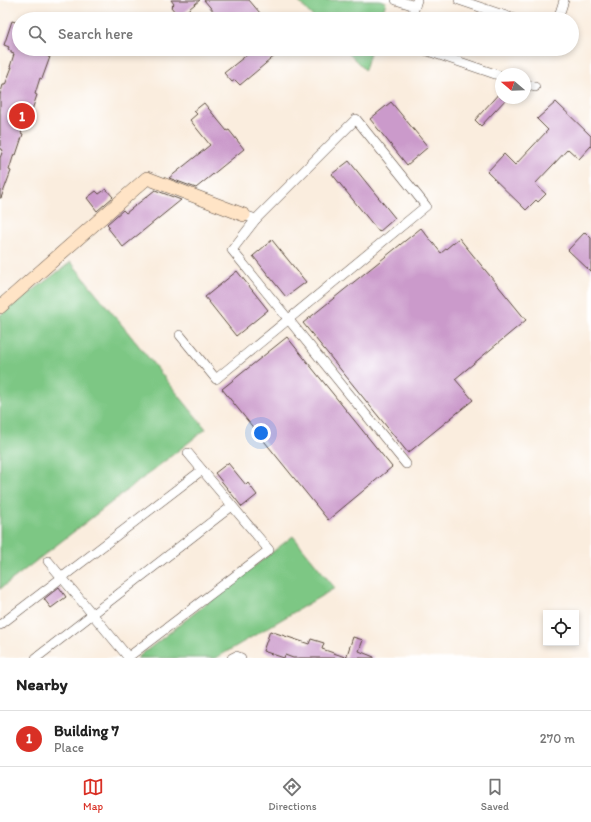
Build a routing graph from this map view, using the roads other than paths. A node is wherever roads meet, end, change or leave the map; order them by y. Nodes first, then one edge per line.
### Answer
1 (396, 0) edge
2 (459, 0) edge
3 (564, 0) edge
4 (416, 3) edge
5 (494, 12) edge
6 (560, 12) edge
7 (442, 56) edge
8 (495, 74) edge
9 (531, 86) edge
10 (535, 88) dead end
11 (250, 217) junction
12 (0, 306) edge
13 (288, 320) junction
14 (180, 335) dead end
15 (188, 453) dead end
16 (406, 464) dead end
17 (202, 470) junction
18 (232, 506) junction
19 (48, 561) dead end
20 (62, 578) junction
21 (93, 615) junction
22 (0, 625) edge
23 (36, 658) edge
24 (128, 658) edge

1 - 4 street
2 - 5 street
3 - 6 street
7 - 8 street
9 - 10 street
11 - 12 street
11 - 13 street
11 - 13 street
13 - 14 street
13 - 16 street
15 - 17 street
17 - 18 street
17 - 20 street
18 - 21 street
18 - 24 street
19 - 20 street
20 - 21 street
20 - 22 street
21 - 23 street
21 - 24 street

